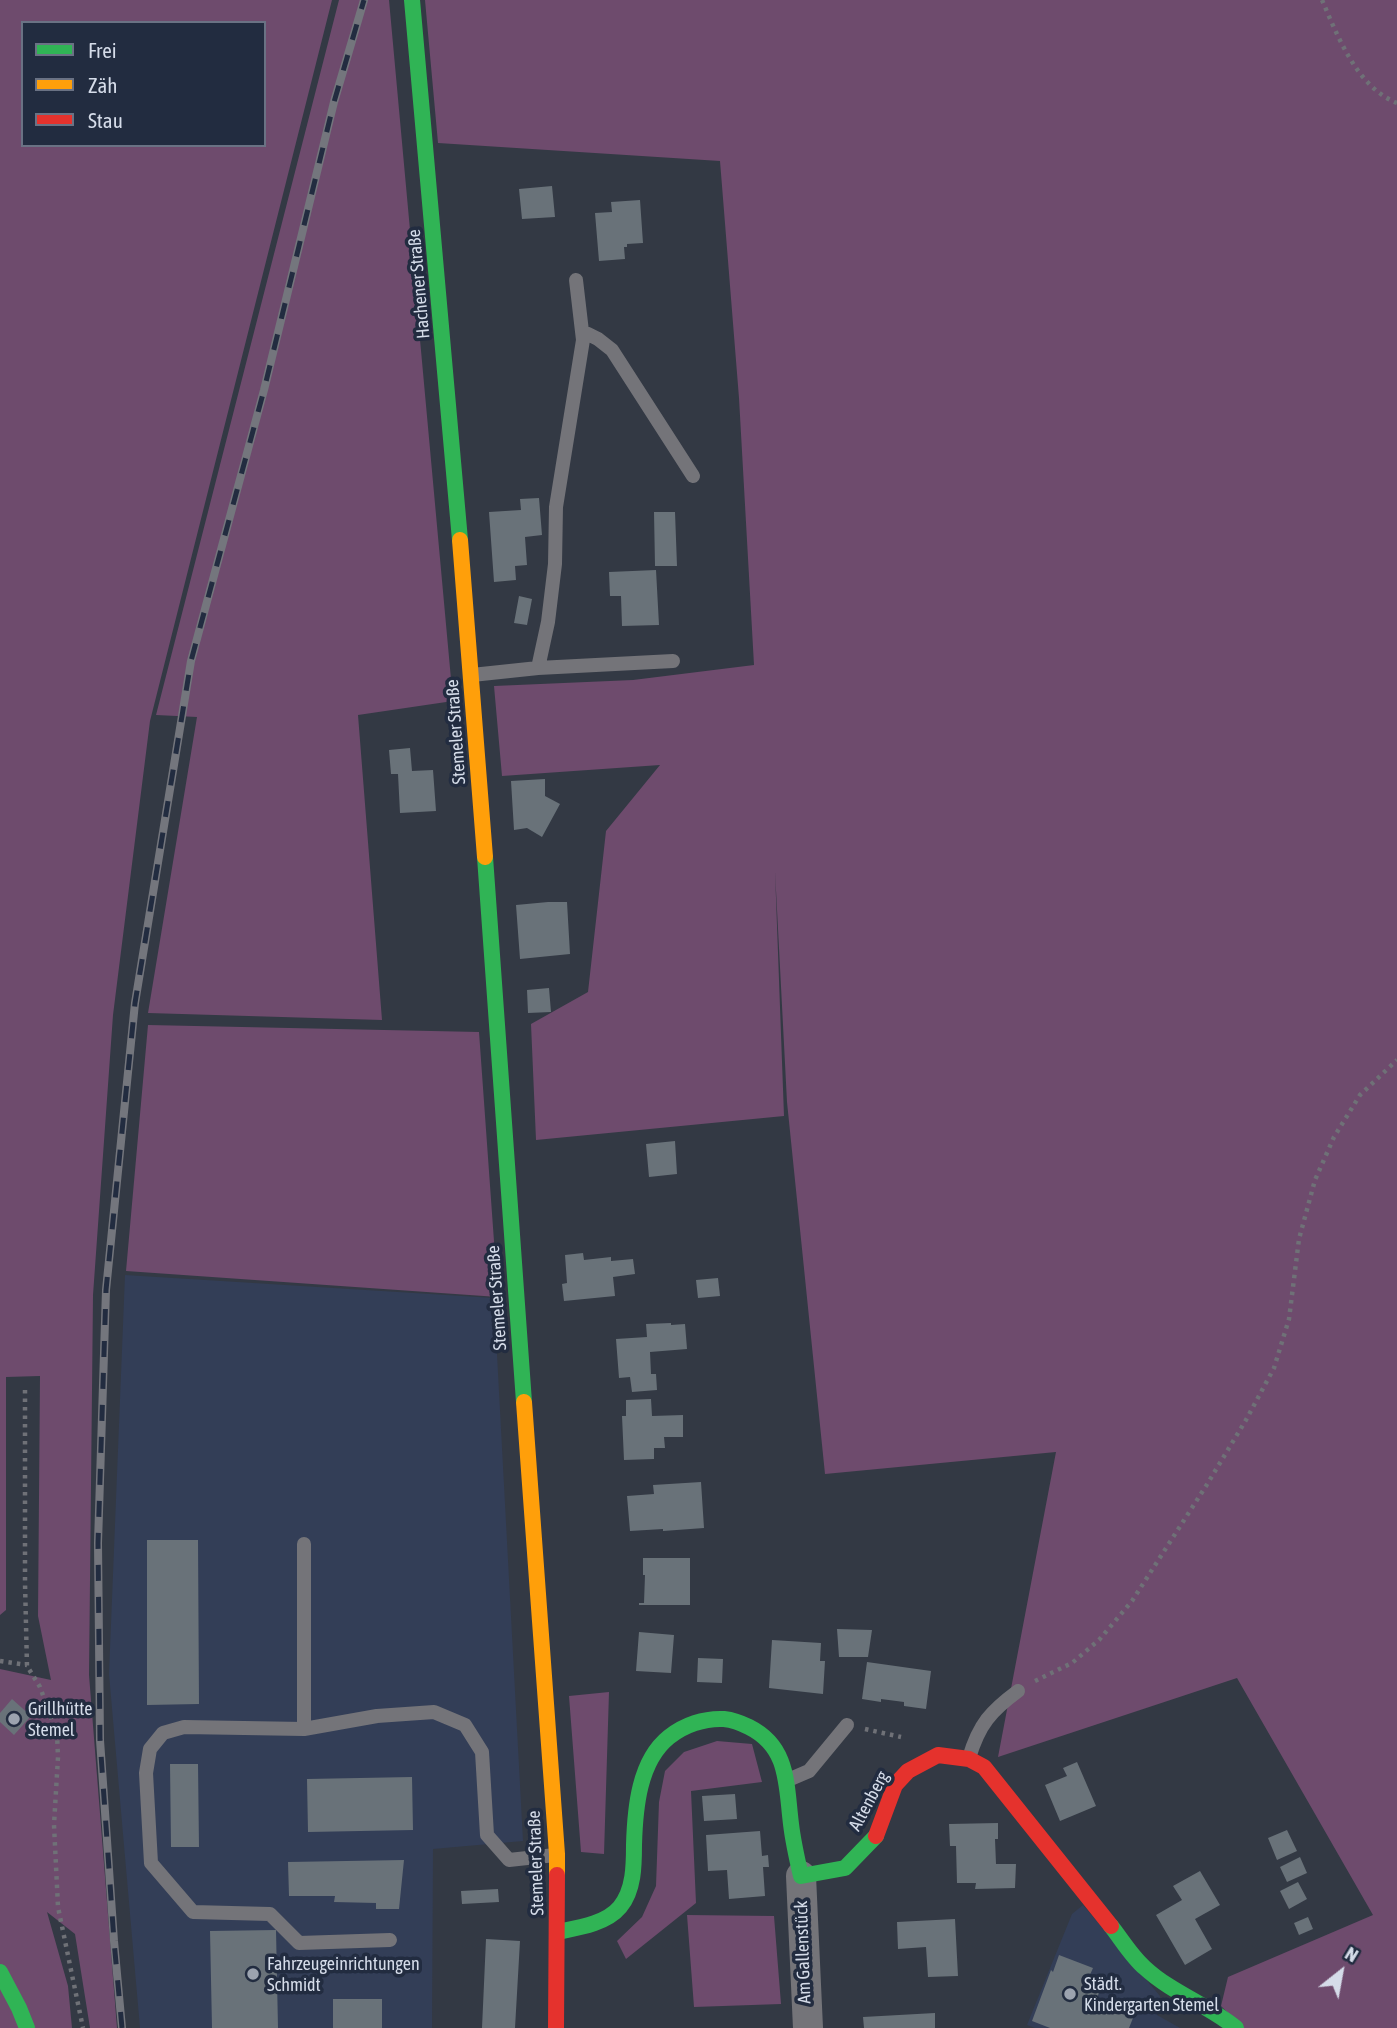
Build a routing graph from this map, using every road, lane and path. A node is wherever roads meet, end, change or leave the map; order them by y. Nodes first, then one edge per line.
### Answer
1 (412, 0) edge
2 (1322, 0) edge
3 (1397, 103) edge
4 (576, 280) dead end
5 (583, 340) junction
6 (693, 476) dead end
7 (463, 565) joint
8 (673, 661) dead end
9 (538, 668) junction
10 (472, 675) junction
11 (1397, 1060) edge
12 (25, 1390) dead end
13 (304, 1544) dead end
14 (0, 1661) edge
15 (27, 1665) junction
16 (1018, 1691) joint
17 (847, 1725) dead end
18 (304, 1729) junction
19 (969, 1759) junction
20 (787, 1781) junction
21 (557, 1854) junction
22 (801, 1876) junction
23 (557, 1932) junction
24 (390, 1940) dead end
25 (0, 1972) edge
26 (27, 2028) edge
27 (83, 2028) edge
28 (556, 2028) edge
29 (808, 2028) edge
30 (1236, 2028) edge

1 - 7 main road, Hachener Straße
2 - 3 path
4 - 5 lane
5 - 6 lane
5 - 9 lane
7 - 10 main road, Stemeler Straße
8 - 9 lane
9 - 10 lane
10 - 21 main road, Stemeler Straße
11 - 16 path
12 - 15 path
13 - 18 lane
14 - 15 path
15 - 27 path
16 - 19 lane
17 - 20 lane
18 - 21 lane
18 - 24 lane
19 - 22 main road, Altenberg
19 - 30 main road
20 - 22 main road
20 - 23 main road
21 - 23 main road, Stemeler Straße
22 - 29 street, Am Gallenstück
23 - 28 main road, Stemeler Straße
25 - 26 main road

